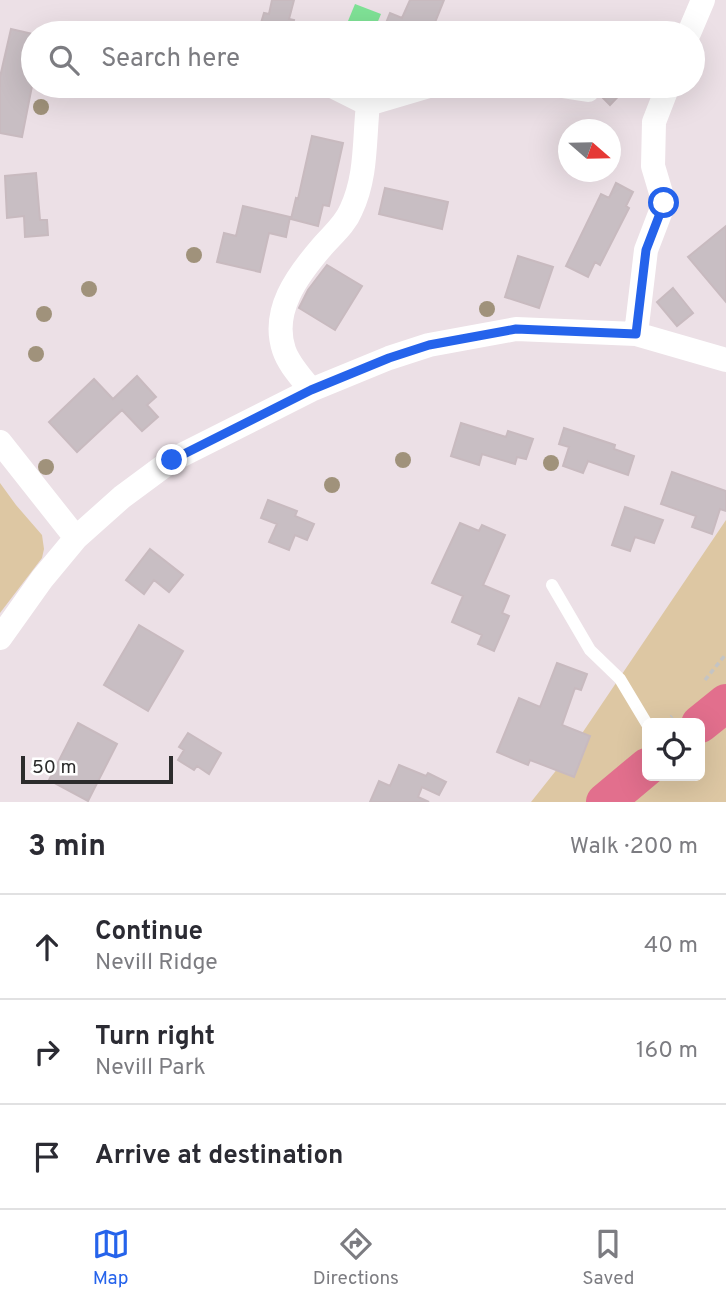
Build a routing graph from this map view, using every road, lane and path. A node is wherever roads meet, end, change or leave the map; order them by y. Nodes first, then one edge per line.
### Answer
1 (703, 0) edge
2 (694, 21) edge
3 (356, 98) edge
4 (388, 98) edge
5 (663, 98) edge
6 (368, 104) junction
7 (636, 334) junction
8 (726, 360) edge
9 (311, 390) junction
10 (0, 442) edge
11 (76, 538) junction
12 (552, 585) dead end
13 (0, 638) edge
14 (726, 702) edge
15 (643, 718) edge
16 (705, 720) edge
17 (642, 771) edge
18 (605, 802) edge

1 - 2 street
3 - 6 street
4 - 6 street
5 - 7 street
6 - 9 street
7 - 8 street
7 - 9 street
9 - 11 street
10 - 11 street
11 - 13 street
12 - 15 lane
14 - 16 main road
17 - 18 main road

